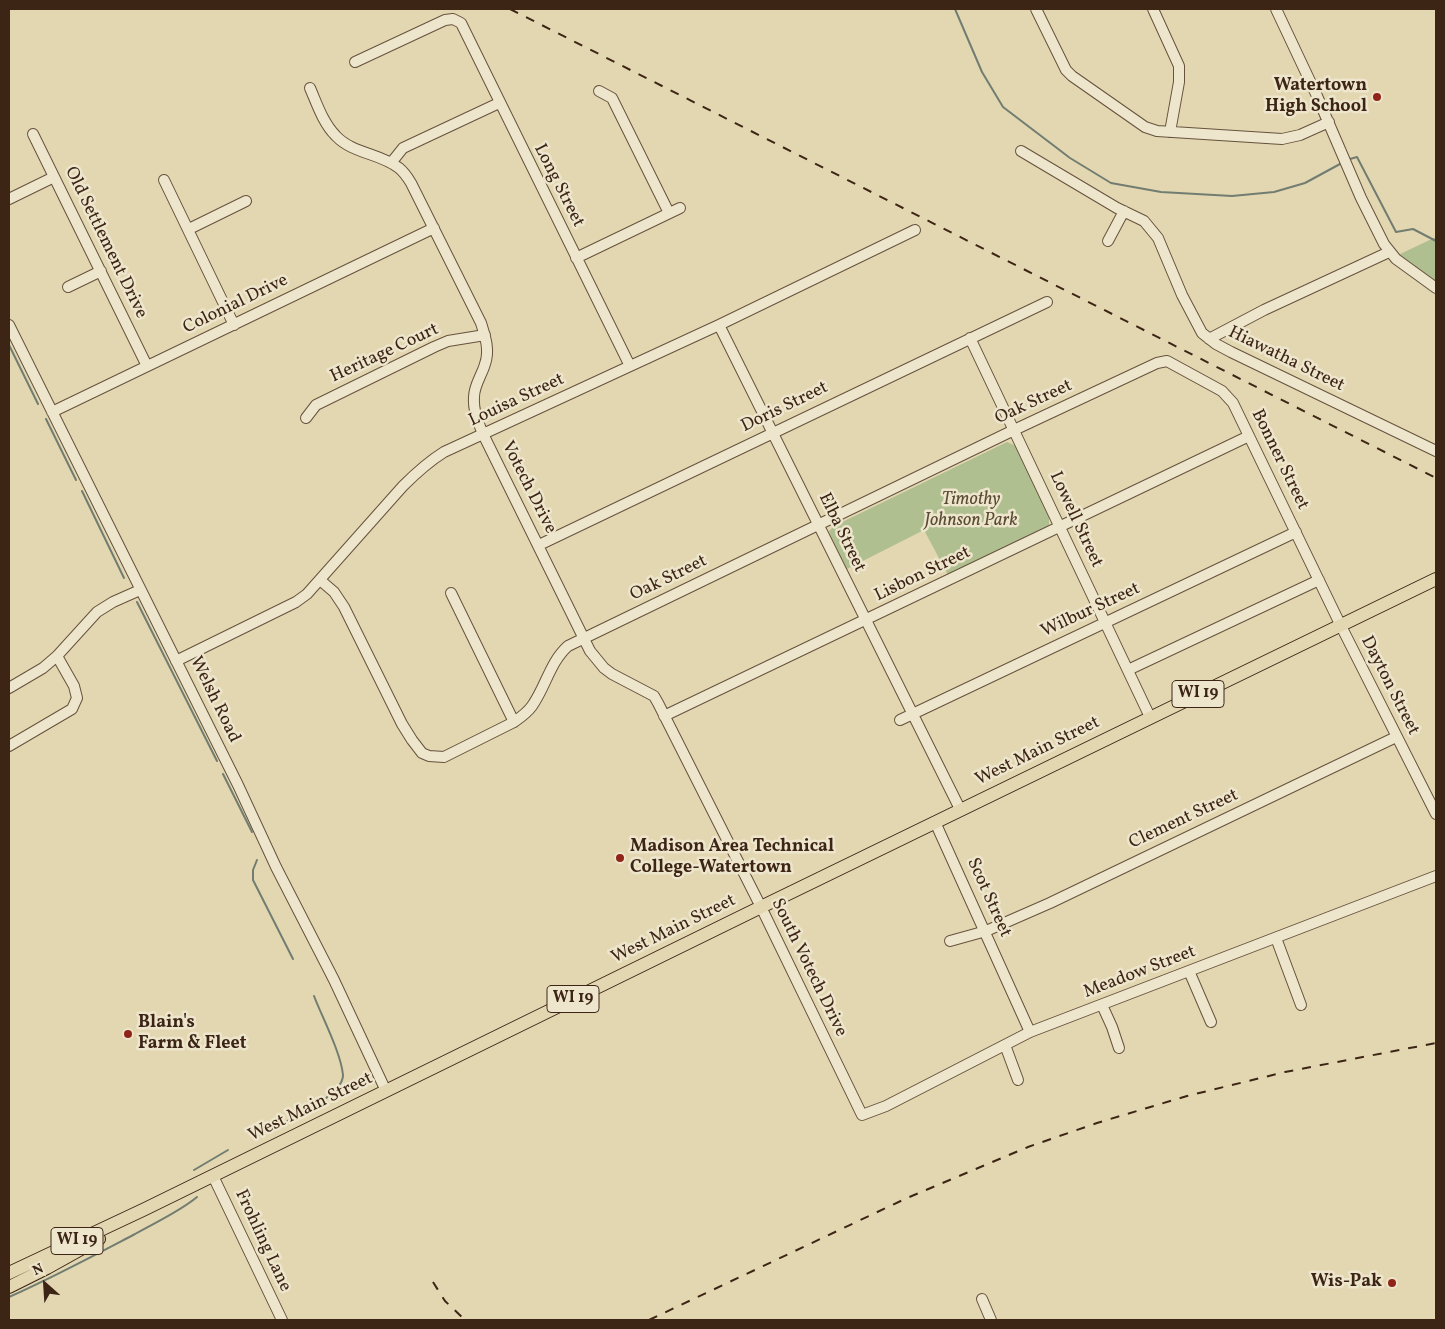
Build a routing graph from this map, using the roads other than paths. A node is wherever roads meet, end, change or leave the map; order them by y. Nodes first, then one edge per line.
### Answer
1 (1036, 9) edge
2 (1153, 9) edge
3 (1276, 9) edge
4 (355, 62) dead end
5 (310, 88) dead end
6 (599, 91) dead end
7 (499, 103) junction
8 (1329, 122) junction
9 (1170, 132) junction
10 (33, 134) dead end
11 (1020, 151) dead end
12 (391, 163) junction
13 (54, 177) junction
14 (164, 180) dead end
15 (9, 199) edge
16 (246, 201) dead end
17 (680, 208) dead end
18 (1124, 211) junction
19 (669, 213) junction
20 (434, 228) junction
21 (189, 230) junction
22 (915, 230) dead end
23 (1108, 240) dead end
24 (1389, 252) junction
25 (576, 258) junction
26 (101, 271) junction
27 (68, 287) dead end
28 (1436, 288) edge
29 (1047, 302) dead end
30 (234, 324) junction
31 (9, 325) edge
32 (719, 325) junction
33 (485, 335) junction
34 (970, 338) junction
35 (1209, 339) junction
36 (147, 366) junction
37 (630, 366) junction
38 (1144, 370) joint
39 (52, 412) junction
40 (306, 418) dead end
41 (1014, 430) junction
42 (772, 432) junction
43 (483, 434) junction
44 (1249, 436) junction
45 (1436, 451) edge
46 (819, 526) junction
47 (1060, 527) junction
48 (1296, 532) junction
49 (539, 545) junction
50 (1436, 579) edge
51 (320, 580) junction
52 (1319, 580) junction
53 (140, 590) junction
54 (451, 593) dead end
55 (866, 621) junction
56 (1106, 623) junction
57 (1340, 626) junction
58 (585, 638) junction
59 (58, 656) junction
60 (176, 661) junction
61 (1128, 670) junction
62 (9, 688) edge
63 (912, 714) junction
64 (664, 716) junction
65 (1150, 717) junction
66 (900, 720) dead end
67 (514, 722) junction
68 (1396, 737) junction
69 (9, 746) edge
70 (711, 808) joint
71 (960, 810) junction
72 (1436, 814) edge
73 (936, 822) junction
74 (1436, 876) edge
75 (761, 907) junction
76 (986, 931) junction
77 (1276, 938) junction
78 (950, 941) dead end
79 (1189, 971) junction
80 (1102, 1005) junction
81 (1301, 1005) dead end
82 (1211, 1022) dead end
83 (1030, 1032) junction
84 (1005, 1045) junction
85 (1119, 1048) dead end
86 (1018, 1080) dead end
87 (386, 1091) junction
88 (862, 1115) joint
89 (213, 1176) junction
90 (145, 1209) junction
91 (9, 1273) edge
92 (9, 1287) edge
93 (982, 1299) dead end
94 (282, 1320) edge
95 (991, 1320) edge

1 - 9 street
2 - 9 street
3 - 8 street
4 - 7 street, Long Street
5 - 12 street, Votech Drive
6 - 19 street
7 - 12 street
7 - 25 street, Long Street
8 - 9 street
8 - 24 street
10 - 13 street, Old Settlement Drive
11 - 18 street, Hiawatha Street
12 - 20 street, Votech Drive
13 - 15 street
13 - 26 street, Old Settlement Drive
14 - 21 street
16 - 21 street
17 - 19 street
18 - 23 street
18 - 35 street, Hiawatha Street
19 - 25 street
20 - 30 street, Colonial Drive
20 - 33 street, Votech Drive
21 - 30 street
22 - 32 street, Louisa Street
24 - 28 street
24 - 35 street
25 - 37 street, Long Street
26 - 27 street
26 - 36 street, Old Settlement Drive
29 - 34 street, Doris Street
30 - 36 street, Colonial Drive
31 - 39 street, Welsh Road
32 - 37 street, Louisa Street
32 - 42 street, Elba Street
33 - 40 street, Heritage Court
33 - 43 street, Votech Drive
34 - 41 street, Lowell Street
34 - 42 street, Doris Street
35 - 45 street, Hiawatha Street
36 - 39 street, Colonial Drive
37 - 43 street, Louisa Street
38 - 41 street, Oak Street
38 - 44 street, Bonner Street
39 - 53 street, Welsh Road
41 - 46 street, Oak Street
41 - 47 street, Lowell Street
42 - 46 street, Elba Street
42 - 49 street, Doris Street
43 - 49 street, Votech Drive
43 - 51 street, Louisa Street
44 - 47 street, Lisbon Street
44 - 48 street, Bonner Street
46 - 55 street, Elba Street
46 - 58 street, Oak Street
47 - 55 street, Lisbon Street
47 - 56 street, Lowell Street
48 - 52 street, Bonner Street
48 - 56 street, Wilbur Street
49 - 58 street, Votech Drive
50 - 57 main road, West Main Street / WI 19
51 - 60 street, Louisa Street
51 - 67 street, Oak Street
52 - 57 street, Bonner Street
52 - 61 street
53 - 59 street
53 - 60 street, Welsh Road
54 - 67 street
55 - 63 street, Elba Street
55 - 64 street, Lisbon Street
56 - 61 street, Lowell Street
56 - 63 street, Wilbur Street
57 - 65 main road, West Main Street / WI 19
57 - 68 street, Dayton Street
58 - 64 street, Votech Drive
58 - 67 street, Oak Street
59 - 62 street
59 - 69 street
60 - 87 street, Welsh Road
61 - 65 street, Lowell Street
63 - 66 street, Wilbur Street
63 - 71 street, Elba Street
64 - 70 street, Votech Drive
65 - 71 main road, West Main Street / WI 19
68 - 72 street, Dayton Street
68 - 76 street, Clement Street
70 - 75 street, South Votech Drive
71 - 73 main road, West Main Street / WI 19
73 - 75 main road, West Main Street / WI 19
73 - 76 street, Scot Street
74 - 77 street, Meadow Street
75 - 87 main road, West Main Street / WI 19
75 - 88 street, South Votech Drive
76 - 78 street, Clement Street
76 - 83 street, Scot Street
77 - 79 street, Meadow Street
77 - 81 street
79 - 80 street, Meadow Street
79 - 82 street
80 - 83 street, Meadow Street
80 - 85 street
83 - 84 street, Meadow Street
84 - 86 street
84 - 88 street, Meadow Street
87 - 89 main road, West Main Street / WI 19
89 - 90 main road, West Main Street / WI 19
89 - 94 street, Frohling Lane
90 - 91 main road, West Main Street / WI 19
90 - 92 main road, West Main Street / WI 19
93 - 95 street

